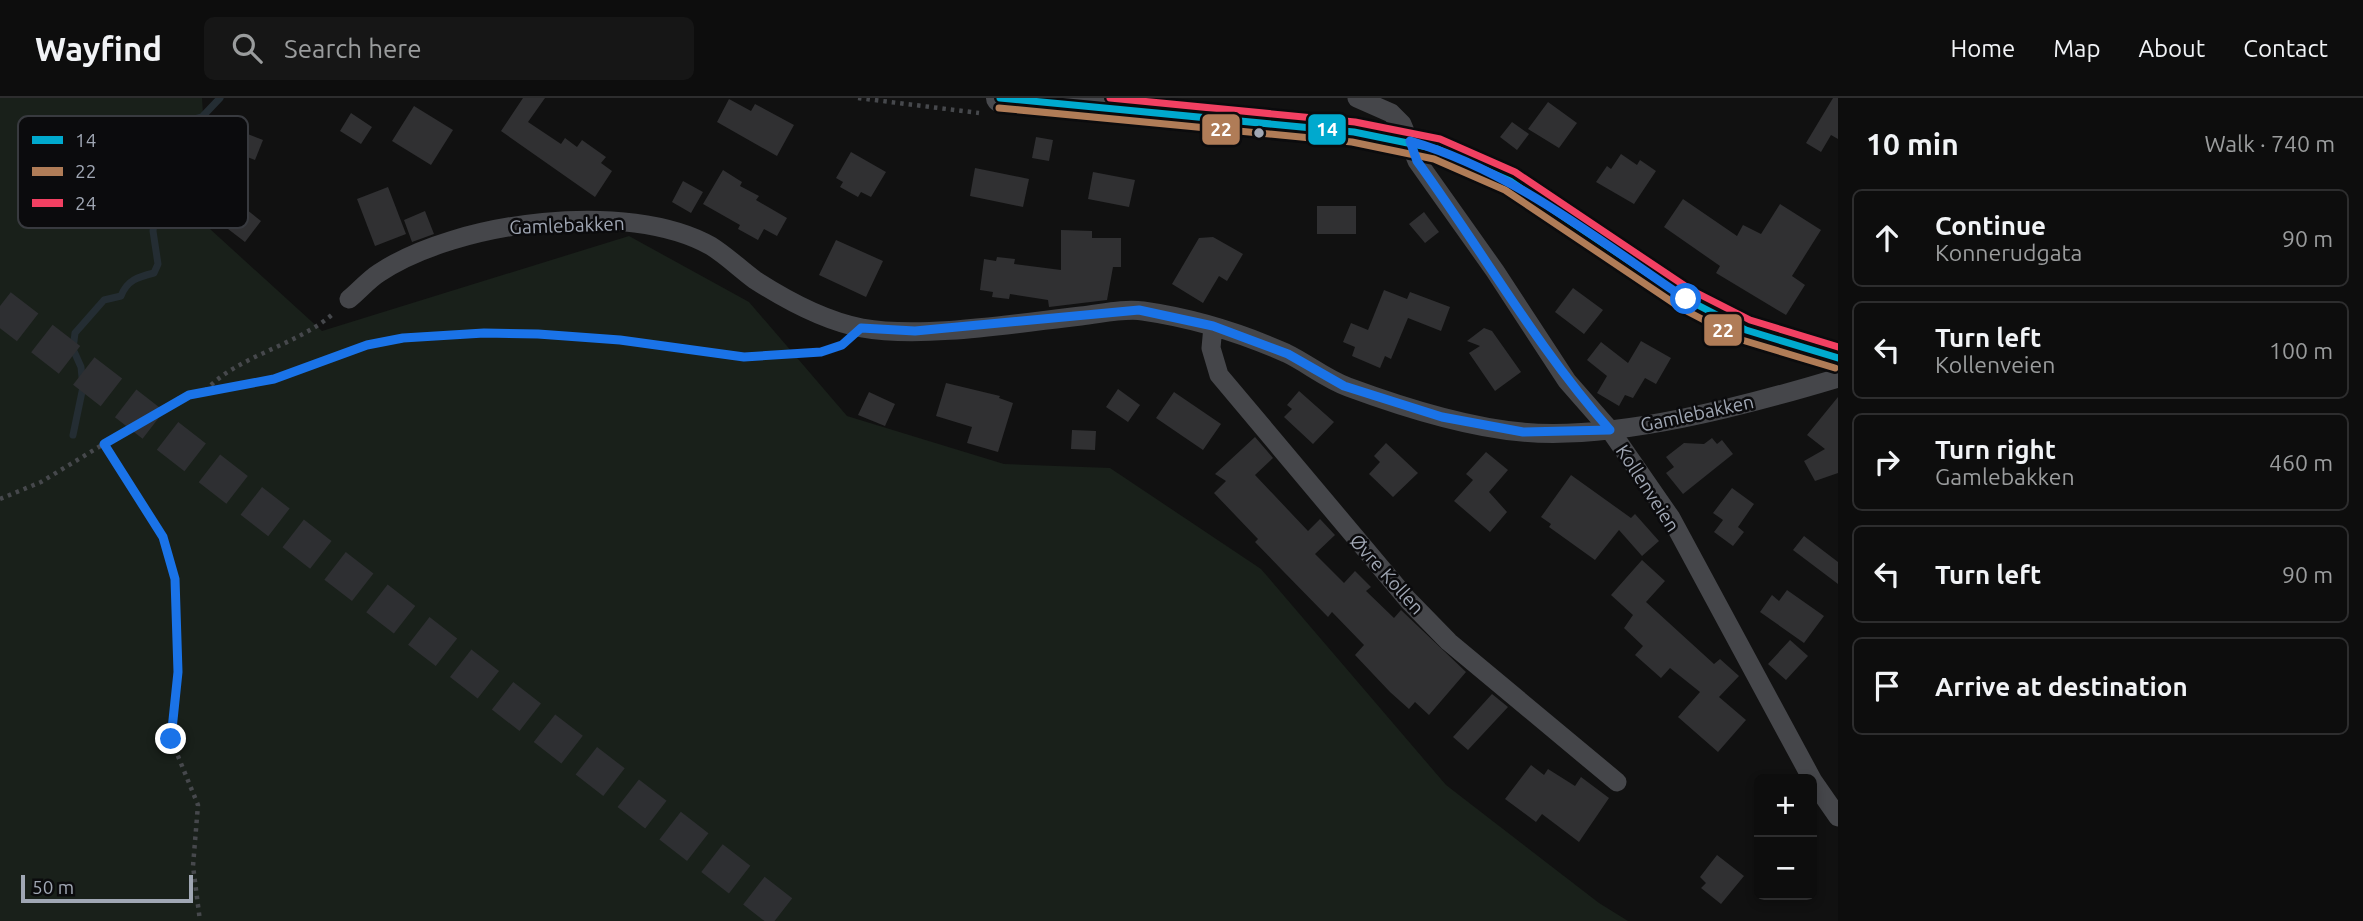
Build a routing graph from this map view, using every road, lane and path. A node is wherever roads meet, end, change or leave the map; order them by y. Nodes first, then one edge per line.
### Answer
1 (858, 98) edge
2 (1357, 98) edge
3 (990, 105) edge
4 (1410, 141) junction
5 (349, 299) joint
6 (1213, 326) junction
7 (861, 328) junction
8 (1838, 358) edge
9 (1838, 378) edge
10 (204, 391) junction
11 (1610, 430) junction
12 (104, 444) junction
13 (0, 499) edge
14 (1617, 782) dead end
15 (1838, 817) edge
16 (200, 921) edge

1 - 3 path
2 - 4 street, Kollenveien
3 - 4 main road
4 - 8 main road
4 - 11 street, Kollenveien
5 - 7 street, Gamlebakken
5 - 10 path
6 - 7 street, Gamlebakken
6 - 11 street, Gamlebakken
6 - 14 street, Øvre Kollen
7 - 10 path
9 - 11 street, Gamlebakken
10 - 12 path
11 - 15 street, Kollenveien
12 - 13 path
12 - 16 path

